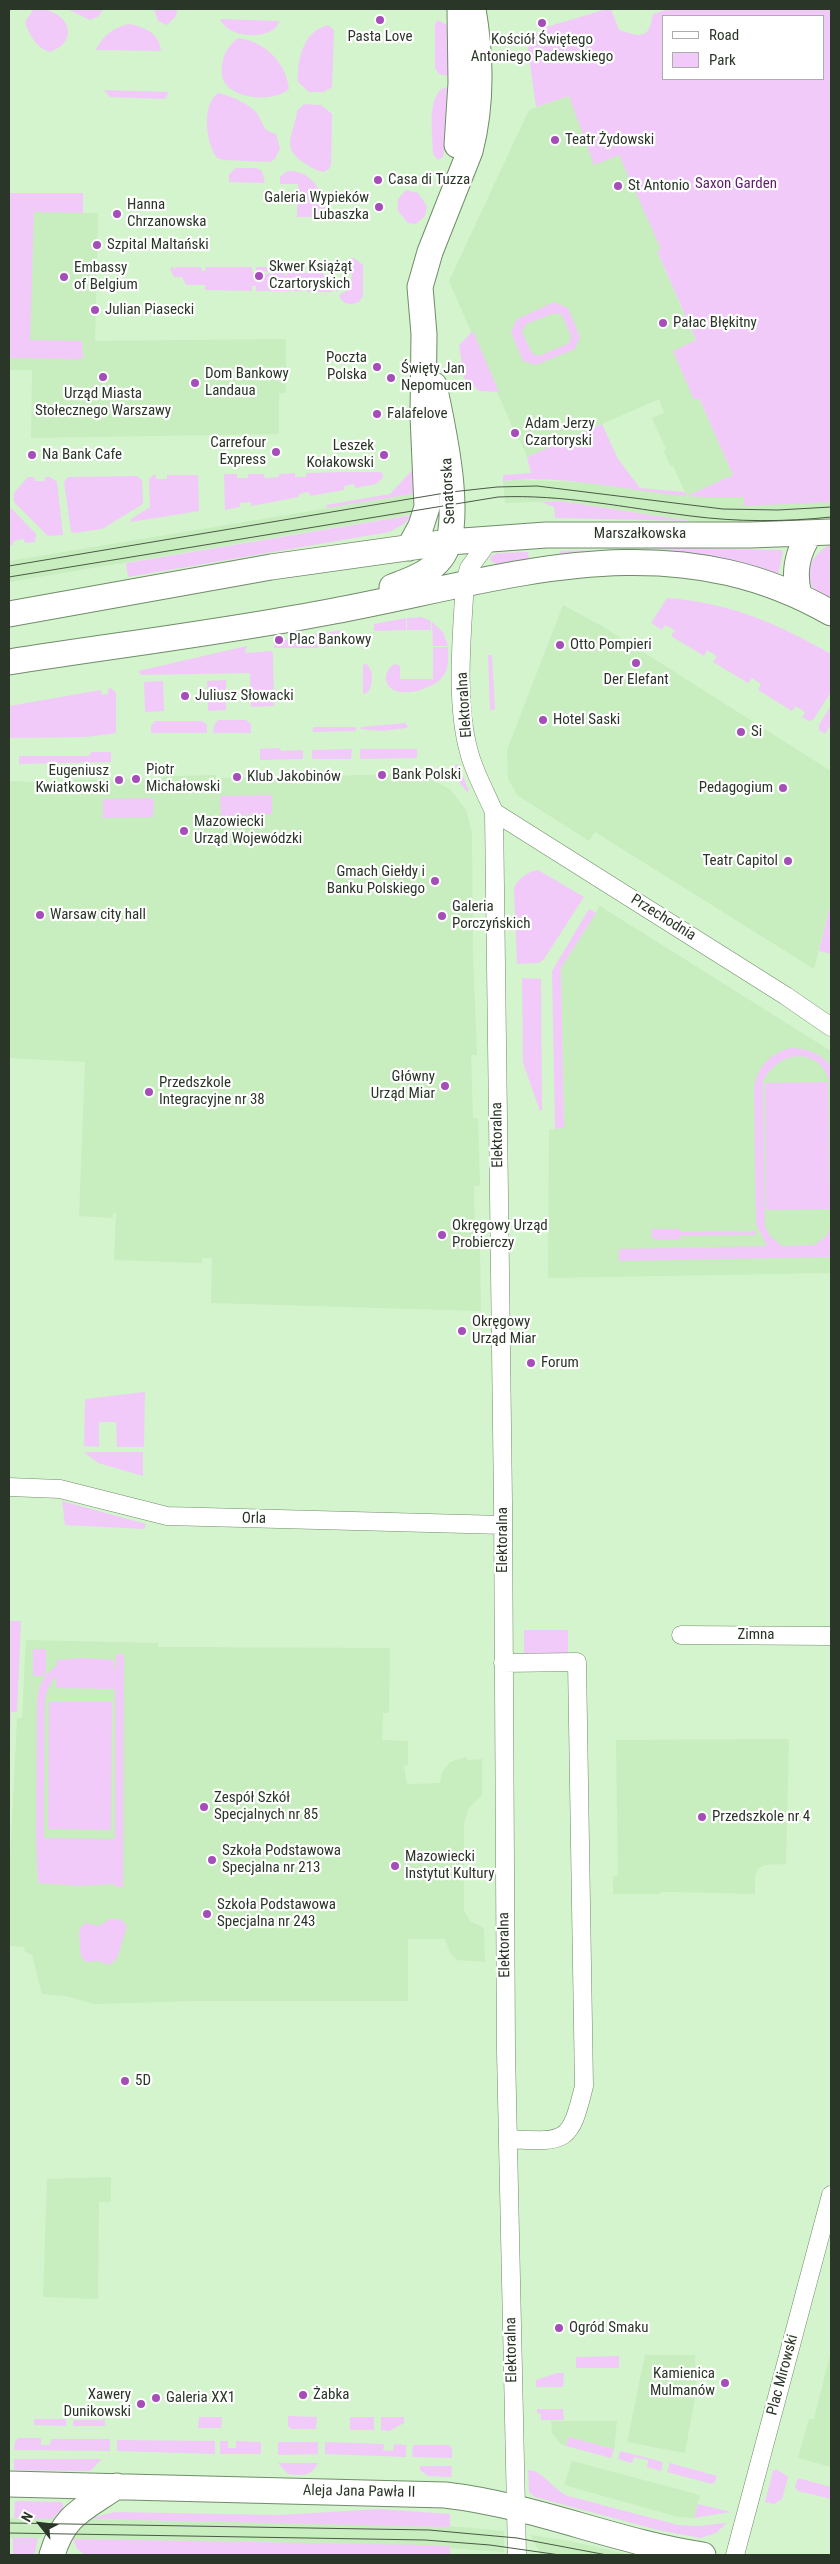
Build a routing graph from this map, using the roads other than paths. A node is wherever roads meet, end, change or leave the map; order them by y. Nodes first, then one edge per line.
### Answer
1 (460, 9) edge
2 (473, 9) edge
3 (452, 195) junction
4 (424, 334) junction
5 (821, 532) edge
6 (491, 538) junction
7 (449, 542) junction
8 (409, 548) junction
9 (465, 582) junction
10 (799, 595) junction
11 (335, 611) junction
12 (831, 613) edge
13 (9, 614) edge
14 (9, 662) edge
15 (494, 812) junction
16 (831, 1027) edge
17 (9, 1487) edge
18 (503, 1525) junction
19 (681, 1635) dead end
20 (831, 1636) edge
21 (503, 1663) junction
22 (508, 2139) junction
23 (831, 2195) edge
24 (9, 2484) edge
25 (117, 2486) junction
26 (516, 2510) junction
27 (52, 2555) edge
28 (517, 2555) edge
29 (703, 2555) edge
30 (735, 2555) edge

1 - 3 main road, Senatorska
2 - 3 main road, Senatorska
3 - 4 main road, Senatorska
4 - 7 main road, Senatorska
4 - 8 main road, Senatorska
5 - 6 main road, Marszałkowska
5 - 10 main road
6 - 7 main road, Marszałkowska
6 - 9 street, Elektoralna
7 - 8 main road
7 - 11 main road, Senatorska
8 - 13 main road
9 - 10 main road, Marszałkowska
9 - 11 main road
9 - 15 street, Elektoralna
10 - 12 main road, Marszałkowska
11 - 14 main road
15 - 16 street, Przechodnia
15 - 18 street, Elektoralna
17 - 18 street, Orla
18 - 21 street, Elektoralna
19 - 20 street, Zimna
21 - 22 street, Elektoralna
21 - 22 street
22 - 26 street, Elektoralna
23 - 30 street, Plac Mirowski
24 - 25 main road, Aleja Jana Pawła II
25 - 26 main road, Aleja Jana Pawła II
25 - 27 main road
26 - 28 street, Elektoralna
26 - 29 main road, Aleja Jana Pawła II

